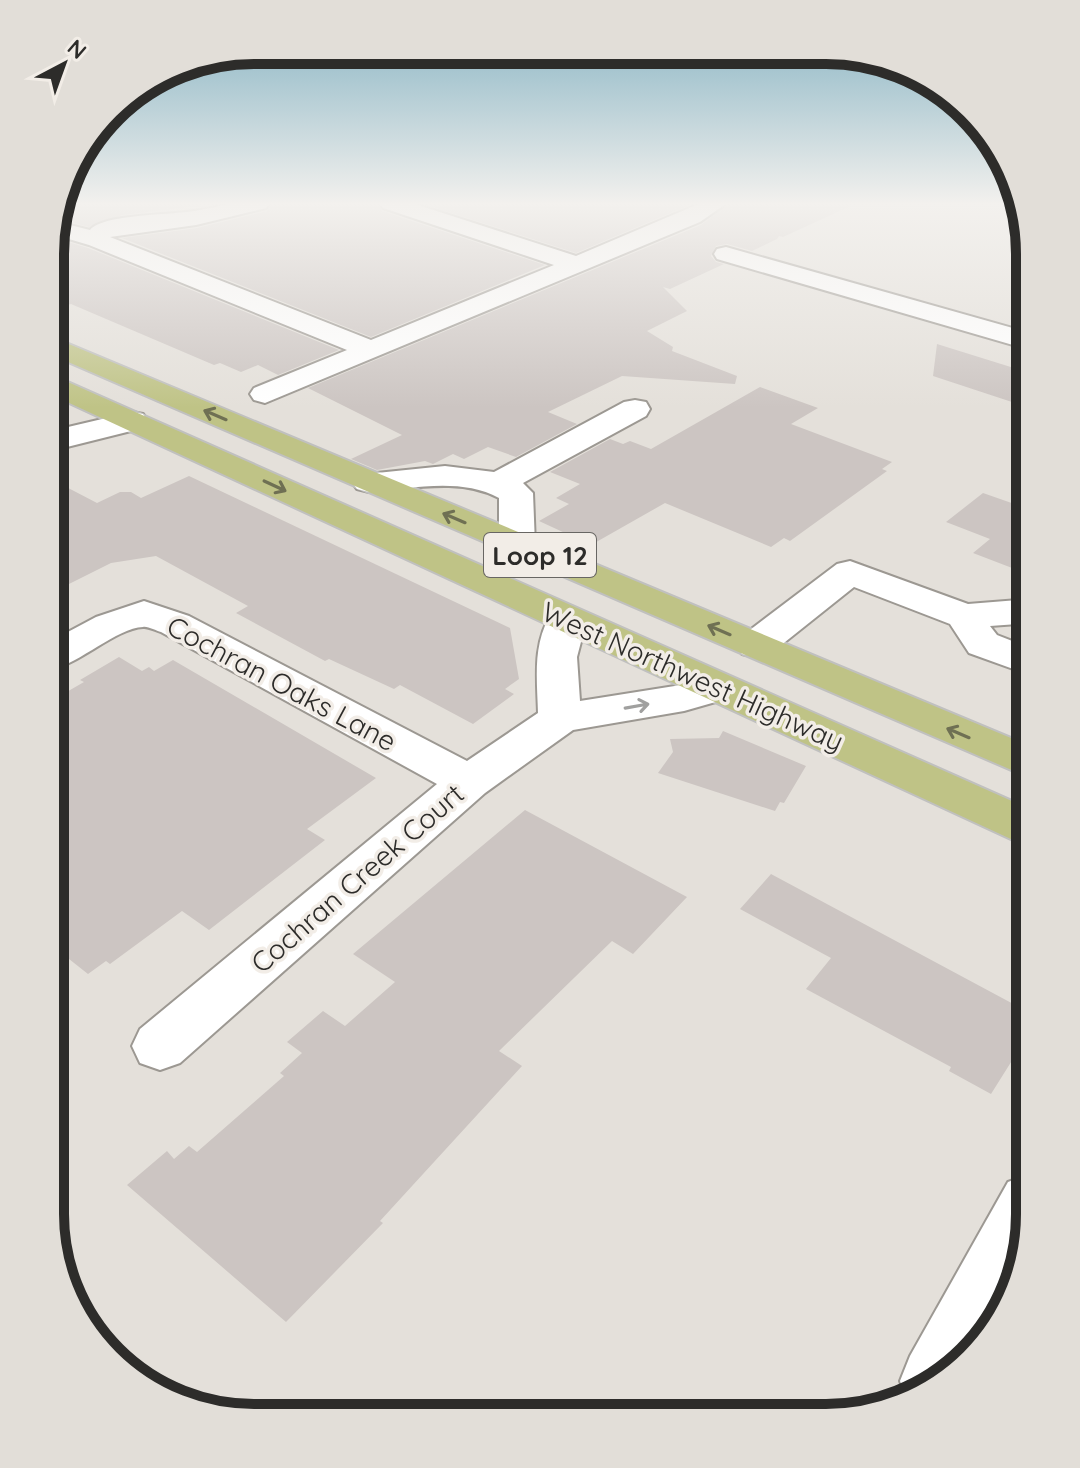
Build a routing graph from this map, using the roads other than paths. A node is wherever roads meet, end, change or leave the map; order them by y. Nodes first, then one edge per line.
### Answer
1 (172, 272) edge
2 (557, 272) edge
3 (786, 272) edge
4 (1016, 338) edge
5 (64, 350) edge
6 (372, 350) junction
7 (265, 394) dead end
8 (635, 409) dead end
9 (67, 427) edge
10 (369, 482) junction
11 (500, 482) junction
12 (517, 545) junction
13 (1016, 612) edge
14 (964, 616) junction
15 (567, 619) junction
16 (756, 645) junction
17 (64, 651) edge
18 (1016, 657) edge
19 (718, 688) junction
20 (560, 718) junction
21 (1016, 757) edge
22 (469, 782) junction
23 (1016, 822) edge
24 (160, 1046) dead end
25 (1015, 1231) edge
26 (946, 1361) edge

1 - 6 street
2 - 6 street
3 - 4 street
10 -> 5 main road, West Northwest Highway / Loop 12
6 - 7 street
8 - 11 street
9 -> 15 main road, West Northwest Highway / Loop 12
10 - 11 street
12 -> 10 main road, West Northwest Highway / Loop 12
11 - 12 street
16 -> 12 main road, West Northwest Highway / Loop 12
13 - 14 street
14 - 16 street
14 - 18 street
15 - 19 main road, West Northwest Highway / Loop 12
15 - 20 street
21 -> 16 main road, West Northwest Highway / Loop 12
17 - 22 street, Cochran Oaks Lane
20 -> 19 street, Cochran Creek Court
19 - 23 main road, West Northwest Highway / Loop 12
20 - 22 street, Cochran Creek Court
22 - 24 street, Cochran Creek Court
25 - 26 street

